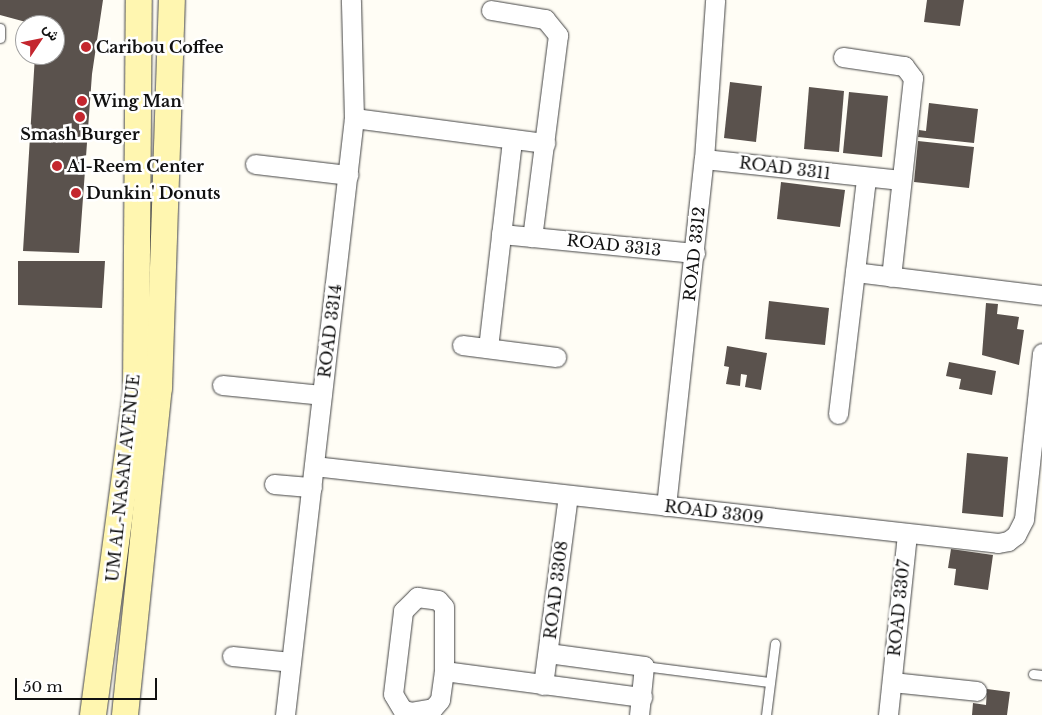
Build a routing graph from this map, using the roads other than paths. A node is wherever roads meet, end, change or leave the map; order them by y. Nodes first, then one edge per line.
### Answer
1 (139, 0) edge
2 (172, 0) edge
3 (351, 0) edge
4 (714, 0) edge
5 (491, 10) dead end
6 (0, 28) edge
7 (0, 38) edge
8 (842, 57) dead end
9 (354, 118) junction
10 (512, 139) junction
11 (545, 143) junction
12 (704, 158) junction
13 (255, 164) dead end
14 (348, 175) junction
15 (866, 178) junction
16 (901, 180) junction
17 (501, 234) junction
18 (532, 237) junction
19 (695, 253) junction
20 (855, 272) junction
21 (891, 277) junction
22 (1042, 295) edge
23 (462, 345) dead end
24 (488, 348) junction
25 (1042, 353) edge
26 (556, 357) dead end
27 (222, 386) dead end
28 (322, 395) junction
29 (838, 414) dead end
30 (1037, 442) edge
31 (314, 466) junction
32 (274, 484) dead end
33 (312, 487) junction
34 (568, 496) junction
35 (666, 506) junction
36 (906, 534) junction
37 (775, 644) dead end
38 (548, 653) junction
39 (232, 656) dead end
40 (291, 662) junction
41 (644, 666) junction
42 (444, 671) junction
43 (769, 682) junction
44 (892, 682) junction
45 (543, 685) junction
46 (977, 691) dead end
47 (641, 706) edge
48 (93, 715) edge
49 (125, 715) edge
50 (285, 715) edge
51 (766, 715) edge
52 (888, 715) edge

1 - 48 main road, UM AL-NASAN AVENUE
2 - 49 main road, UM AL-NASAN AVENUE
3 - 9 street, ROAD 3314
4 - 12 street, ROAD 3312
5 - 11 street
6 - 7 lane
8 - 16 street
9 - 10 street
9 - 14 street, ROAD 3314
10 - 11 street
10 - 17 street
11 - 18 street
12 - 15 street, ROAD 3311
12 - 19 street, ROAD 3312
13 - 14 street
14 - 28 street, ROAD 3314
15 - 16 street, ROAD 3311
15 - 20 street
16 - 21 street
17 - 18 street, ROAD 3313
17 - 24 street
18 - 19 street, ROAD 3313
19 - 35 street, ROAD 3312
20 - 21 street
20 - 29 street
21 - 22 street
23 - 24 street
24 - 26 street
25 - 30 street, ROAD 3309
27 - 28 street
28 - 31 street, ROAD 3314
30 - 36 street, ROAD 3309
31 - 33 street, ROAD 3314
31 - 34 street, ROAD 3309
32 - 33 street
33 - 40 street, ROAD 3314
34 - 35 street, ROAD 3309
34 - 38 street, ROAD 3308
35 - 36 street, ROAD 3309
36 - 44 street, ROAD 3307
37 - 43 lane
38 - 41 street
38 - 45 street, ROAD 3308
39 - 40 street
40 - 50 street, ROAD 3314
41 - 43 lane
41 - 47 street
42 - 42 street
42 - 45 street
43 - 51 lane
44 - 46 street
44 - 52 street, ROAD 3307
45 - 47 street

